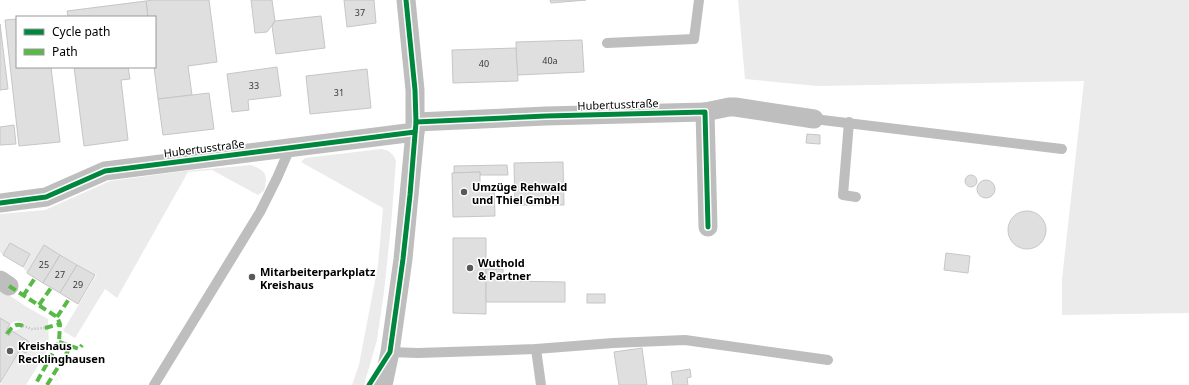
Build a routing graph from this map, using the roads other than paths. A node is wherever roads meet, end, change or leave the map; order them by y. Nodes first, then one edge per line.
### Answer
1 (406, 0) edge
2 (699, 0) edge
3 (607, 43) dead end
4 (705, 112) junction
5 (814, 119) joint
6 (849, 122) junction
7 (416, 127) junction
8 (290, 148) junction
9 (1062, 149) dead end
10 (856, 197) dead end
11 (0, 203) edge
12 (708, 227) dead end
13 (536, 350) junction
14 (390, 352) junction
15 (828, 360) dead end
16 (154, 385) edge
17 (383, 385) edge
18 (541, 385) edge

1 - 7 street
2 - 3 lane
4 - 5 street, Hubertusstraße
4 - 7 street, Hubertusstraße
4 - 12 street
5 - 6 lane
6 - 9 lane
6 - 10 lane
7 - 8 street, Hubertusstraße
7 - 14 street
8 - 11 street, Hubertusstraße
8 - 16 lane
13 - 14 lane
13 - 15 lane
13 - 18 lane
14 - 17 street

